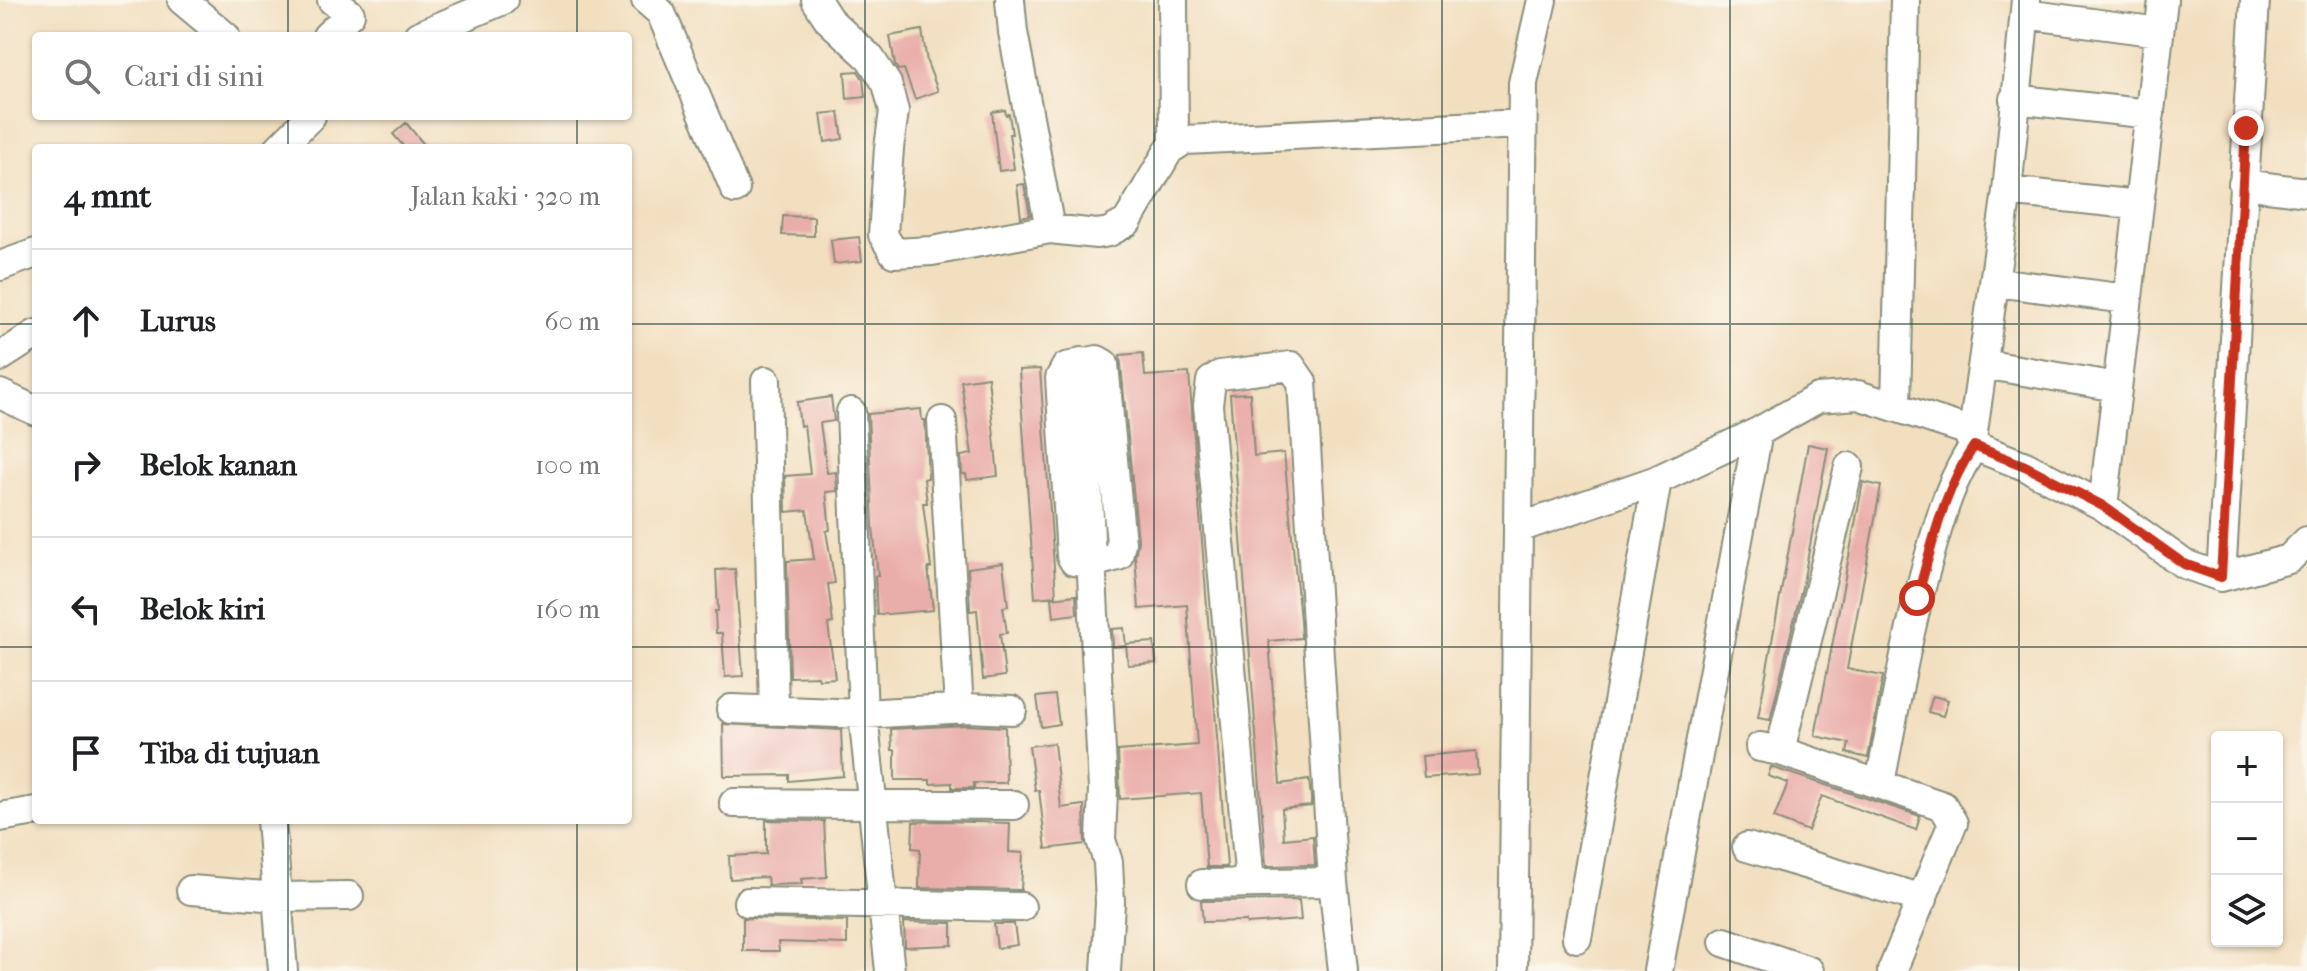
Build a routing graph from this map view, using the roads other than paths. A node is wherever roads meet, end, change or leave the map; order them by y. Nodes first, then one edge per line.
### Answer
1 (182, 0) edge
2 (332, 0) edge
3 (503, 0) edge
4 (646, 0) edge
5 (816, 0) edge
6 (1010, 0) edge
7 (1173, 0) edge
8 (1542, 0) edge
9 (1905, 0) edge
10 (2163, 0) edge
11 (2255, 0) edge
12 (2025, 7) edge
13 (220, 32) edge
14 (331, 32) edge
15 (427, 32) edge
16 (2159, 32) junction
17 (2014, 99) junction
18 (2150, 114) junction
19 (307, 120) edge
20 (1522, 124) junction
21 (286, 144) edge
22 (1174, 145) junction
23 (2243, 184) junction
24 (735, 189) dead end
25 (2007, 191) junction
26 (2307, 192) edge
27 (2139, 205) junction
28 (1050, 229) junction
29 (32, 254) edge
30 (0, 266) edge
31 (1996, 282) junction
32 (2127, 299) junction
33 (32, 337) edge
34 (0, 357) edge
35 (1081, 362) dead end
36 (1983, 364) junction
37 (766, 381) dead end
38 (2117, 387) junction
39 (0, 394) edge
40 (1896, 407) junction
41 (32, 409) edge
42 (851, 412) dead end
43 (942, 421) dead end
44 (1758, 432) junction
45 (1973, 443) junction
46 (1849, 467) dead end
47 (1657, 480) junction
48 (2103, 506) junction
49 (1519, 528) junction
50 (2307, 541) edge
51 (2221, 577) junction
52 (731, 709) dead end
53 (959, 709) junction
54 (1012, 710) dead end
55 (774, 711) junction
56 (863, 714) junction
57 (1880, 783) junction
58 (734, 803) dead end
59 (1014, 805) dead end
60 (873, 806) junction
61 (32, 812) edge
62 (0, 817) edge
63 (271, 824) edge
64 (1747, 847) dead end
65 (1333, 882) junction
66 (1250, 883) junction
67 (1202, 884) dead end
68 (191, 890) dead end
69 (349, 896) dead end
70 (277, 897) junction
71 (1923, 899) junction
72 (748, 902) dead end
73 (882, 905) junction
74 (1021, 907) dead end
75 (1577, 938) dead end
76 (1724, 942) dead end
77 (283, 971) edge
78 (890, 971) edge
79 (1106, 971) edge
80 (1343, 971) edge
81 (1513, 971) edge
82 (1658, 971) edge
83 (1809, 971) edge
84 (1892, 971) edge

1 - 13 street
2 - 14 street
3 - 15 street
4 - 24 street
5 - 28 street
6 - 28 street
7 - 22 street
8 - 20 street
9 - 40 street
10 - 16 street
11 - 23 street
12 - 16 street
12 - 17 street
16 - 18 street
17 - 18 street
17 - 25 street
18 - 27 street
19 - 21 street
20 - 22 street
20 - 49 street
22 - 28 street
23 - 26 street
23 - 51 street
25 - 27 street
25 - 31 street
27 - 32 street
29 - 30 street
31 - 32 street
31 - 36 street
32 - 38 street
33 - 34 street
35 - 79 street
36 - 38 street
36 - 45 street
37 - 55 street
38 - 48 street
39 - 41 street
40 - 44 street
40 - 45 street
42 - 56 street
43 - 53 street
44 - 47 street
44 - 82 street
45 - 48 street
45 - 57 street
46 - 57 street
47 - 49 street
47 - 75 street
48 - 51 street
49 - 81 street
50 - 51 street
52 - 55 street
53 - 54 street
53 - 56 street
55 - 56 street
56 - 60 street
57 - 71 street
58 - 60 street
59 - 60 street
60 - 73 street
61 - 62 street
63 - 70 street
64 - 71 street
65 - 66 street
65 - 66 street
65 - 80 street
66 - 67 street
68 - 70 street
69 - 70 street
70 - 77 street
71 - 84 street
72 - 73 street
73 - 74 street
73 - 78 street
76 - 83 street

